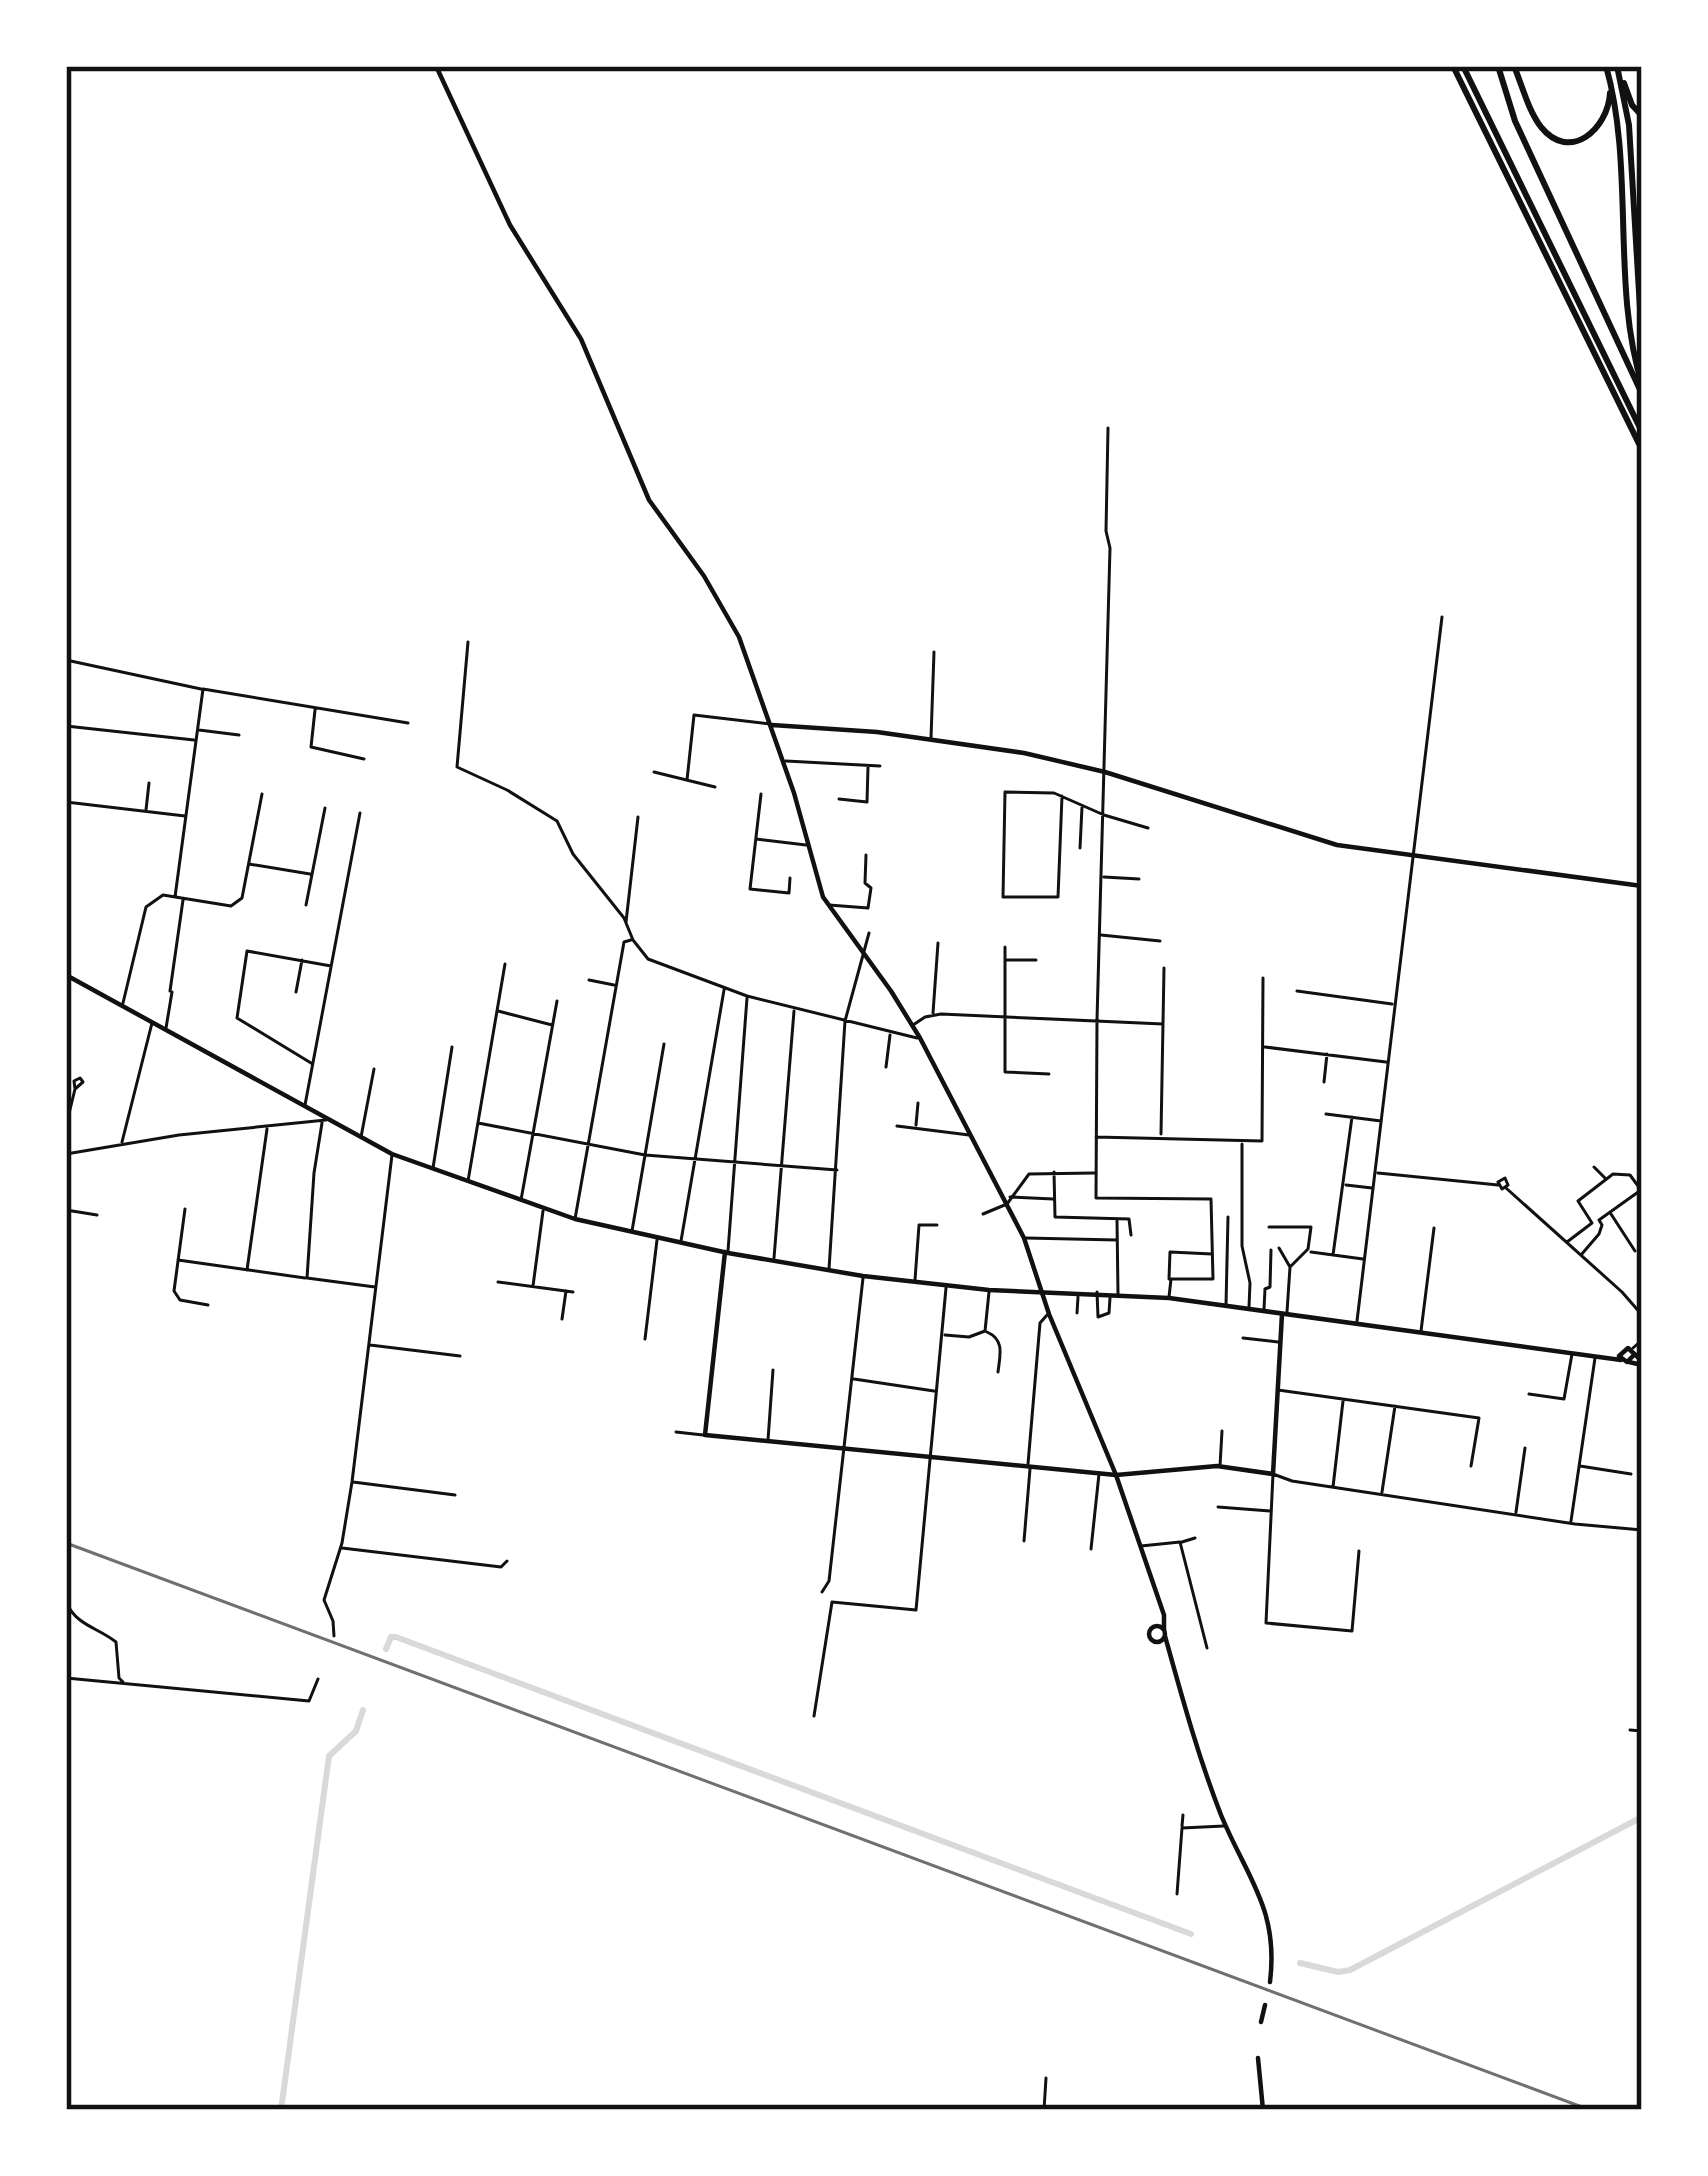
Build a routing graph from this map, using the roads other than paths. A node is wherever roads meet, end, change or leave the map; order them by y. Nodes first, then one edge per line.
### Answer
1 (436, 66) edge
2 (1453, 66) edge
3 (1463, 66) edge
4 (1498, 66) edge
5 (1514, 66) edge
6 (1605, 66) edge
7 (1617, 66) edge
8 (1642, 116) edge
9 (1642, 222) edge
10 (1636, 276) junction
11 (1642, 342) edge
12 (1642, 384) edge
13 (1642, 394) edge
14 (1108, 428) dead end
15 (1642, 432) edge
16 (1642, 450) edge
17 (1442, 616) dead end
18 (468, 642) dead end
19 (934, 652) dead end
20 (66, 660) edge
21 (203, 689) junction
22 (315, 708) junction
23 (408, 723) dead end
24 (772, 724) junction
25 (66, 726) edge
26 (198, 730) junction
27 (239, 735) dead end
28 (196, 740) junction
29 (931, 740) junction
30 (364, 759) dead end
31 (782, 761) junction
32 (868, 765) junction
33 (880, 766) dead end
34 (655, 772) dead end
35 (1105, 772) junction
36 (687, 780) junction
37 (149, 783) dead end
38 (715, 787) dead end
39 (262, 794) dead end
40 (761, 794) dead end
41 (1062, 796) junction
42 (839, 799) dead end
43 (66, 802) edge
44 (1082, 806) junction
45 (325, 808) dead end
46 (146, 812) junction
47 (359, 813) dead end
48 (1104, 815) junction
49 (186, 817) junction
50 (638, 817) dead end
51 (1148, 828) dead end
52 (756, 839) junction
53 (807, 845) junction
54 (1080, 848) dead end
55 (866, 855) dead end
56 (1411, 856) junction
57 (249, 864) junction
58 (312, 874) junction
59 (1102, 877) junction
60 (790, 878) dead end
61 (1139, 879) dead end
62 (1642, 886) edge
63 (175, 897) junction
64 (183, 898) junction
65 (306, 905) dead end
66 (827, 905) junction
67 (626, 922) junction
68 (869, 933) dead end
69 (1100, 935) junction
70 (633, 940) junction
71 (1160, 941) dead end
72 (938, 943) dead end
73 (1005, 947) dead end
74 (864, 953) junction
75 (302, 960) junction
76 (1005, 960) junction
77 (1036, 961) dead end
78 (505, 964) dead end
79 (331, 966) junction
80 (1164, 968) dead end
81 (66, 975) edge
82 (1262, 979) dead end
83 (589, 980) dead end
84 (616, 985) junction
85 (725, 988) junction
86 (1297, 991) dead end
87 (296, 992) dead end
88 (747, 996) junction
89 (557, 1001) dead end
90 (1394, 1004) junction
91 (122, 1005) junction
92 (794, 1008) junction
93 (496, 1011) junction
94 (933, 1015) junction
95 (1004, 1017) junction
96 (1096, 1020) junction
97 (845, 1021) junction
98 (152, 1022) junction
99 (552, 1024) junction
100 (1163, 1024) junction
101 (912, 1026) junction
102 (165, 1029) junction
103 (890, 1033) junction
104 (920, 1038) junction
105 (664, 1044) dead end
106 (452, 1047) dead end
107 (1263, 1047) junction
108 (1327, 1054) junction
109 (1389, 1062) junction
110 (313, 1064) junction
111 (886, 1067) dead end
112 (374, 1069) dead end
113 (1048, 1073) dead end
114 (1324, 1082) dead end
115 (75, 1089) dead end
116 (918, 1103) dead end
117 (305, 1105) junction
118 (1326, 1114) dead end
119 (1352, 1117) junction
120 (326, 1120) junction
121 (1383, 1121) junction
122 (478, 1124) junction
123 (66, 1126) edge
124 (897, 1126) dead end
125 (267, 1127) junction
126 (916, 1129) junction
127 (532, 1134) junction
128 (970, 1135) junction
129 (1094, 1136) junction
130 (361, 1137) junction
131 (1161, 1138) junction
132 (1243, 1140) junction
133 (122, 1144) junction
134 (588, 1144) junction
135 (67, 1154) edge
136 (392, 1154) junction
137 (645, 1156) junction
138 (695, 1159) junction
139 (734, 1164) junction
140 (781, 1166) junction
141 (1594, 1167) dead end
142 (433, 1169) junction
143 (836, 1170) junction
144 (1498, 1171) dead end
145 (1054, 1172) junction
146 (1376, 1172) junction
147 (1096, 1173) junction
148 (1502, 1178) junction
149 (1606, 1179) junction
150 (468, 1183) junction
151 (1343, 1184) junction
152 (1498, 1185) junction
153 (1374, 1188) junction
154 (1506, 1188) junction
155 (1055, 1199) junction
156 (1009, 1201) junction
157 (520, 1202) junction
158 (185, 1209) dead end
159 (544, 1209) junction
160 (66, 1210) edge
161 (1610, 1212) junction
162 (982, 1214) dead end
163 (97, 1215) dead end
164 (1228, 1217) dead end
165 (1117, 1218) junction
166 (575, 1219) junction
167 (1599, 1220) junction
168 (1592, 1223) junction
169 (937, 1225) dead end
170 (1269, 1227) dead end
171 (1434, 1228) dead end
172 (632, 1233) junction
173 (1130, 1235) dead end
174 (657, 1238) junction
175 (1024, 1238) junction
176 (1117, 1240) junction
177 (1567, 1242) junction
178 (681, 1243) junction
179 (1280, 1248) dead end
180 (1271, 1250) dead end
181 (1635, 1251) dead end
182 (1311, 1252) dead end
183 (726, 1253) junction
184 (1214, 1254) junction
185 (1333, 1255) junction
186 (1581, 1255) junction
187 (178, 1259) junction
188 (1364, 1259) junction
189 (773, 1260) junction
190 (1290, 1267) junction
191 (247, 1270) junction
192 (829, 1271) junction
193 (863, 1276) junction
194 (307, 1278) junction
195 (1169, 1280) junction
196 (498, 1282) dead end
197 (915, 1282) junction
198 (532, 1286) junction
199 (946, 1286) junction
200 (376, 1287) junction
201 (989, 1290) junction
202 (1042, 1290) junction
203 (1078, 1292) junction
204 (1097, 1292) junction
205 (1114, 1294) junction
206 (1169, 1298) junction
207 (208, 1305) dead end
208 (1226, 1307) junction
209 (1249, 1309) junction
210 (1264, 1311) junction
211 (1077, 1313) dead end
212 (1048, 1314) junction
213 (1284, 1314) junction
214 (1642, 1315) edge
215 (562, 1318) dead end
216 (1356, 1323) junction
217 (985, 1331) junction
218 (1421, 1333) junction
219 (942, 1335) junction
220 (1243, 1338) dead end
221 (645, 1339) dead end
222 (1642, 1340) edge
223 (1280, 1342) junction
224 (368, 1345) junction
225 (1633, 1352) junction
226 (1572, 1354) junction
227 (460, 1356) dead end
228 (1597, 1358) junction
229 (1623, 1358) junction
230 (1642, 1363) edge
231 (773, 1370) dead end
232 (998, 1372) dead end
233 (852, 1378) junction
234 (1276, 1390) junction
235 (936, 1392) junction
236 (1528, 1394) dead end
237 (1344, 1399) junction
238 (1395, 1406) junction
239 (1222, 1431) dead end
240 (676, 1432) dead end
241 (705, 1436) junction
242 (768, 1442) junction
243 (1525, 1448) dead end
244 (844, 1450) junction
245 (930, 1459) junction
246 (1220, 1466) junction
247 (1472, 1466) dead end
248 (1578, 1466) junction
249 (1029, 1469) junction
250 (1099, 1474) junction
251 (1274, 1474) junction
252 (1630, 1474) dead end
253 (1116, 1475) junction
254 (352, 1482) junction
255 (1333, 1487) junction
256 (1382, 1494) junction
257 (455, 1495) dead end
258 (1217, 1507) dead end
259 (1271, 1511) junction
260 (1516, 1515) junction
261 (1570, 1522) junction
262 (1642, 1530) edge
263 (1196, 1538) dead end
264 (1024, 1541) dead end
265 (1180, 1542) junction
266 (1139, 1546) junction
267 (340, 1548) junction
268 (1091, 1549) dead end
269 (1359, 1551) dead end
270 (507, 1561) dead end
271 (822, 1592) dead end
272 (1159, 1601) junction
273 (66, 1602) edge
274 (1153, 1627) junction
275 (1165, 1633) junction
276 (334, 1636) dead end
277 (1157, 1642) junction
278 (1207, 1648) dead end
279 (1173, 1664) junction
280 (66, 1678) edge
281 (318, 1679) dead end
282 (130, 1684) junction
283 (814, 1716) dead end
284 (1630, 1730) dead end
285 (1642, 1731) edge
286 (1183, 1814) dead end
287 (1226, 1826) junction
288 (1182, 1828) junction
289 (1177, 1894) dead end
290 (1270, 1982) dead end
291 (1264, 2005) dead end
292 (1261, 2022) dead end
293 (1258, 2058) dead end
294 (1046, 2078) dead end
295 (1044, 2110) edge
296 (1263, 2110) edge

1 - 24 street
2 - 16 highway
3 - 15 highway
4 - 13 highway
5 - 6 highway
6 - 12 highway
7 - 8 highway
7 - 10 highway
9 - 10 highway
10 - 11 highway
14 - 35 street
17 - 56 street
18 - 67 street
19 - 29 street
20 - 21 street
21 - 22 street
21 - 26 street
22 - 23 street
22 - 30 street
24 - 29 street
24 - 31 street
24 - 36 street
25 - 28 street
26 - 27 street
26 - 28 street
28 - 49 street
29 - 35 street
31 - 32 street
31 - 53 street
32 - 33 street
32 - 42 street
34 - 36 street
35 - 48 street
35 - 56 street
36 - 38 street
37 - 46 street
39 - 57 street
40 - 52 street
41 - 41 street
41 - 44 street
43 - 46 street
44 - 48 street
44 - 54 street
45 - 58 street
46 - 49 street
47 - 79 street
48 - 51 street
48 - 59 street
49 - 63 street
50 - 67 street
52 - 53 street
52 - 60 street
53 - 66 street
55 - 66 street
56 - 62 street
56 - 90 street
57 - 58 street
57 - 64 street
58 - 65 street
59 - 61 street
59 - 69 street
63 - 64 street
63 - 91 street
64 - 102 street
66 - 74 street
67 - 70 street
68 - 74 street
69 - 71 street
69 - 96 street
70 - 84 street
70 - 85 street
72 - 94 street
73 - 76 street
74 - 97 street
74 - 101 street
75 - 79 street
75 - 87 street
75 - 110 street
76 - 77 street
76 - 95 street
78 - 93 street
79 - 110 street
80 - 100 street
81 - 91 street
82 - 107 street
83 - 84 street
84 - 134 street
85 - 88 street
85 - 138 street
86 - 90 street
88 - 92 street
88 - 139 street
89 - 99 street
90 - 109 street
91 - 98 street
92 - 97 street
92 - 140 street
93 - 99 street
93 - 122 street
94 - 95 street
94 - 101 street
95 - 96 street
95 - 113 street
96 - 100 street
96 - 129 street
97 - 103 street
97 - 143 street
98 - 102 street
98 - 133 street
99 - 127 street
100 - 131 street
101 - 104 street
102 - 117 street
103 - 104 street
103 - 111 street
104 - 128 street
105 - 137 street
106 - 142 street
107 - 108 street
107 - 132 street
108 - 109 street
108 - 114 street
109 - 121 street
110 - 117 street
112 - 130 street
115 - 123 street
116 - 126 street
117 - 120 street
118 - 119 street
119 - 121 street
119 - 151 street
120 - 125 street
120 - 130 street
120 - 194 street
121 - 146 street
122 - 127 street
122 - 150 street
124 - 126 street
125 - 133 street
125 - 191 street
126 - 128 street
127 - 134 street
127 - 157 street
128 - 156 street
129 - 131 street
129 - 147 street
130 - 136 street
131 - 132 street
132 - 209 street
133 - 135 street
134 - 137 street
134 - 166 street
136 - 142 street
136 - 200 street
137 - 138 street
137 - 172 street
138 - 139 street
138 - 178 street
139 - 140 street
139 - 183 street
140 - 143 street
140 - 189 street
141 - 149 street
142 - 150 street
143 - 192 street
144 - 148 street
145 - 147 street
145 - 155 street
145 - 156 street
146 - 152 street
146 - 153 street
147 - 184 street
148 - 152 street
148 - 154 street
149 - 161 street
149 - 168 street
150 - 157 street
151 - 153 street
151 - 185 street
152 - 154 street
153 - 188 street
154 - 177 street
155 - 156 street
155 - 165 street
156 - 162 street
156 - 175 street
157 - 159 street
158 - 187 street
159 - 166 street
159 - 198 street
160 - 163 street
161 - 167 street
161 - 181 street
164 - 208 street
165 - 173 street
165 - 176 street
166 - 172 street
167 - 168 street
167 - 186 street
168 - 177 street
169 - 197 street
170 - 190 street
171 - 218 street
172 - 174 street
174 - 178 street
174 - 221 street
175 - 176 street
175 - 202 street
176 - 205 street
177 - 186 street
178 - 183 street
179 - 190 street
180 - 210 street
182 - 185 street
183 - 189 street
183 - 241 street
184 - 195 street
184 - 195 street
185 - 188 street
186 - 214 street
187 - 191 street
187 - 207 street
188 - 216 street
189 - 192 street
190 - 213 street
191 - 194 street
192 - 193 street
193 - 197 street
193 - 233 street
194 - 200 street
195 - 206 street
196 - 198 street
197 - 199 street
198 - 215 street
199 - 201 street
199 - 219 street
200 - 224 street
201 - 202 street
201 - 217 street
202 - 203 street
202 - 212 street
203 - 204 street
203 - 211 street
204 - 205 street
204 - 205 street
205 - 206 street
206 - 208 street
208 - 209 street
209 - 210 street
210 - 213 street
212 - 249 street
212 - 253 street
213 - 216 street
213 - 223 street
216 - 218 street
217 - 219 street
217 - 232 street
218 - 226 street
219 - 235 street
220 - 223 street
222 - 225 street
223 - 234 street
224 - 227 street
224 - 254 street
225 - 229 street
225 - 229 street
225 - 230 street
226 - 228 street
226 - 236 street
228 - 229 street
228 - 248 street
229 - 230 street
231 - 242 street
233 - 235 street
233 - 244 street
234 - 237 street
234 - 251 street
235 - 245 street
237 - 238 street
237 - 255 street
238 - 247 street
238 - 256 street
239 - 246 street
240 - 241 street
241 - 242 street
242 - 244 street
243 - 260 street
244 - 245 street
244 - 271 street
245 - 249 street
245 - 283 street
246 - 251 street
246 - 253 street
248 - 252 street
248 - 261 street
249 - 250 street
249 - 264 street
250 - 253 street
250 - 268 street
251 - 255 street
251 - 259 street
253 - 266 street
254 - 257 street
254 - 267 street
255 - 256 street
256 - 260 street
258 - 259 street
259 - 269 street
260 - 261 street
261 - 262 street
263 - 265 street
265 - 266 street
265 - 278 street
266 - 272 street
267 - 270 street
267 - 276 street
272 - 274 street
272 - 275 street
273 - 282 street
274 - 275 street
274 - 277 street
275 - 277 street
275 - 279 street
277 - 279 street
279 - 287 street
280 - 282 street
281 - 282 street
284 - 285 street
286 - 288 street
287 - 288 street
287 - 290 street
288 - 289 street
291 - 292 street
293 - 296 street
294 - 295 street

